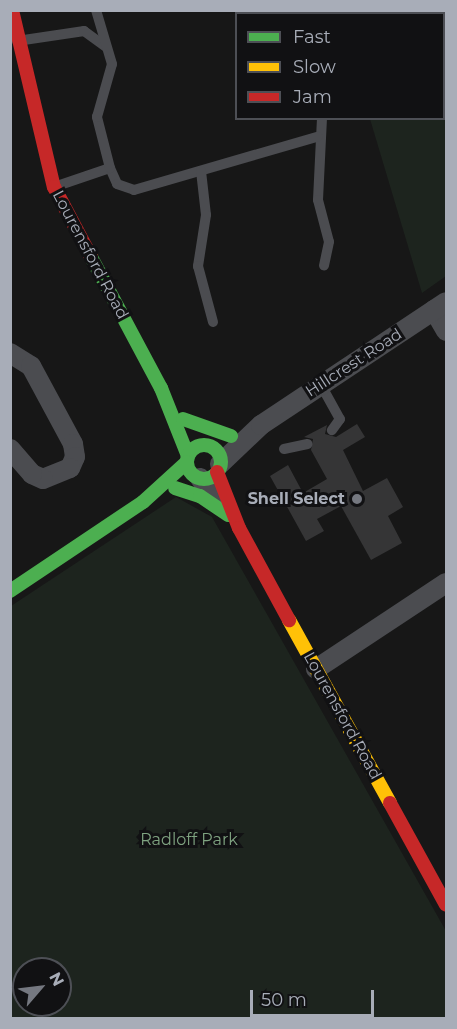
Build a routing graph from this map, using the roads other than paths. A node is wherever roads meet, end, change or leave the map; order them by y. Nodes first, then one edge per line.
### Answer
1 (12, 10) edge
2 (96, 10) edge
3 (17, 41) junction
4 (107, 49) junction
5 (321, 120) edge
6 (317, 137) junction
7 (110, 168) junction
8 (201, 171) junction
9 (54, 188) junction
10 (324, 265) dead end
11 (440, 306) edge
12 (213, 322) dead end
13 (447, 331) edge
14 (10, 353) edge
15 (321, 384) junction
16 (161, 388) junction
17 (183, 418) junction
18 (261, 425) junction
19 (332, 430) dead end
20 (231, 436) junction
21 (307, 444) dead end
22 (206, 445) junction
23 (10, 449) edge
24 (284, 449) dead end
25 (187, 459) junction
26 (208, 473) junction
27 (175, 488) junction
28 (143, 502) junction
29 (233, 522) junction
30 (447, 583) edge
31 (10, 591) edge
32 (316, 669) junction
33 (447, 905) edge

1 - 3 street, Lourensford Road
2 - 4 lane
3 - 4 lane
3 - 9 street, Lourensford Road
4 - 7 lane
5 - 6 lane
6 - 8 lane
6 - 10 lane
7 - 8 lane
7 - 9 lane
8 - 12 lane
9 - 16 street, Lourensford Road
11 - 13 street
11 - 15 street, Hillcrest Road
14 - 23 street
15 - 18 street, Hillcrest Road
15 - 19 lane
16 - 17 street, Lourensford Road
16 - 25 street, Lourensford Road
17 - 20 street
17 - 22 street, Lourensford Road
18 - 20 street, Hillcrest Road
18 - 26 street, Hillcrest Road
20 - 22 street, Hillcrest Road
21 - 24 lane
22 - 25 street, Hillcrest Road
22 - 26 street, Lourensford Road
25 - 26 street, Lourensford Road
25 - 28 street, Hillcrest Road
26 - 27 street, Hillcrest Road
26 - 29 street, Lourensford Road
27 - 28 street, Hillcrest Road
27 - 29 street
28 - 31 street, Hillcrest Road
29 - 32 street, Lourensford Road
30 - 32 street
32 - 33 street, Lourensford Road

